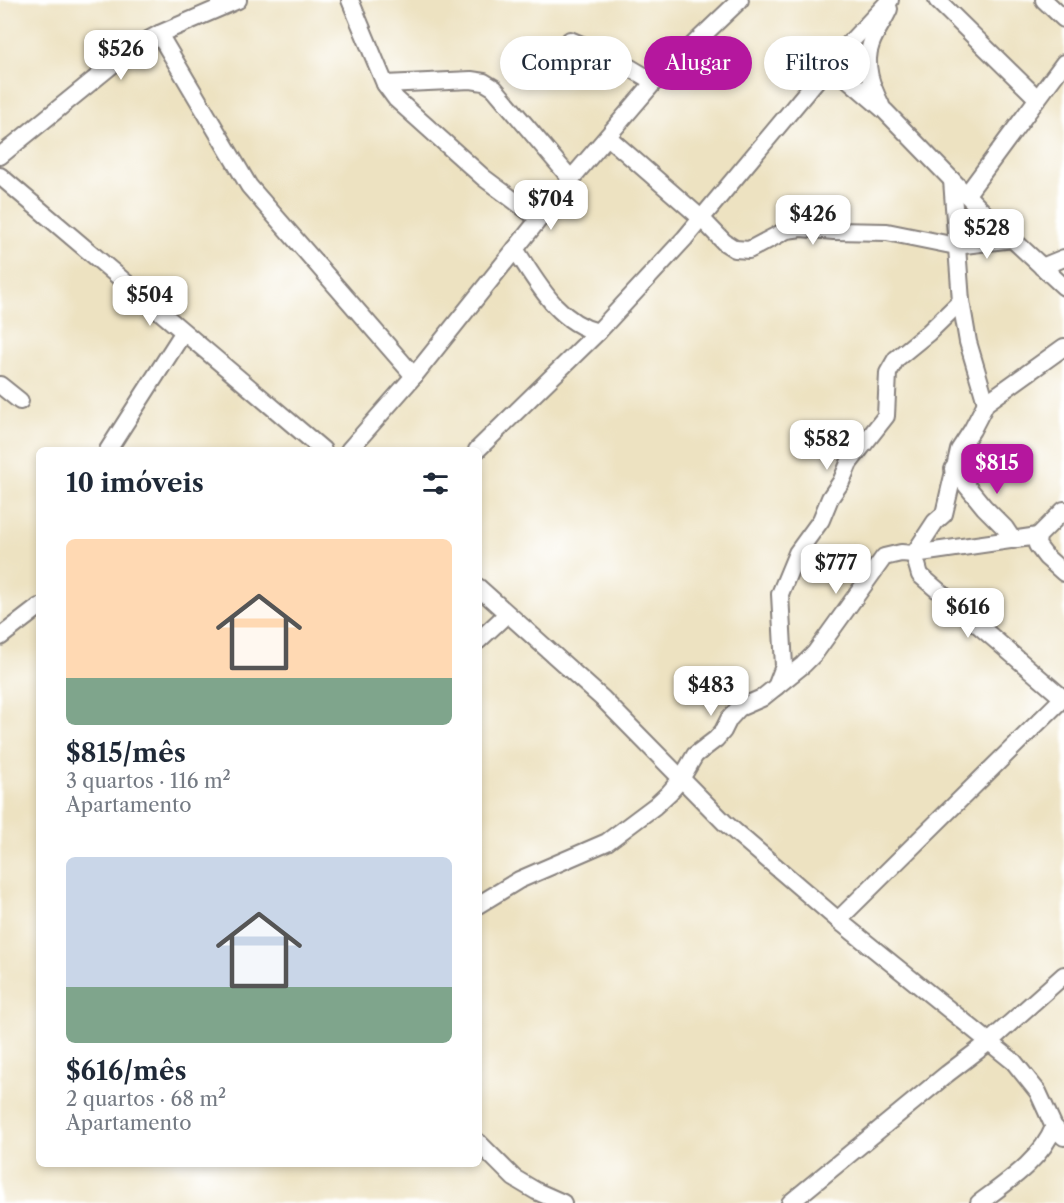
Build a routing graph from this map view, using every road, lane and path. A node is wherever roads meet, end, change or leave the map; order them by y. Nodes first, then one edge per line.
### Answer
1 (238, 0) edge
2 (350, 0) edge
3 (740, 0) edge
4 (892, 0) edge
5 (937, 0) edge
6 (1044, 0) edge
7 (1064, 19) edge
8 (159, 34) junction
9 (702, 36) edge
10 (857, 36) edge
11 (1064, 63) edge
12 (385, 84) junction
13 (647, 90) edge
14 (809, 90) edge
15 (860, 90) edge
16 (1037, 98) junction
17 (885, 111) junction
18 (608, 137) junction
19 (0, 156) edge
20 (0, 176) edge
21 (571, 178) junction
22 (952, 180) junction
23 (967, 194) junction
24 (539, 219) junction
25 (702, 219) junction
26 (1013, 240) junction
27 (956, 246) junction
28 (515, 249) junction
29 (1064, 258) edge
30 (1042, 267) junction
31 (1064, 287) edge
32 (961, 301) junction
33 (598, 332) junction
34 (183, 333) junction
35 (1064, 347) edge
36 (414, 376) junction
37 (0, 385) edge
38 (21, 401) dead end
39 (986, 403) junction
40 (110, 447) edge
41 (316, 447) edge
42 (352, 447) edge
43 (480, 447) edge
44 (953, 469) junction
45 (1064, 510) edge
46 (1038, 536) junction
47 (1013, 540) junction
48 (914, 554) junction
49 (1064, 573) edge
50 (482, 591) edge
51 (36, 609) edge
52 (507, 614) junction
53 (0, 637) edge
54 (482, 637) edge
55 (775, 688) junction
56 (1064, 698) edge
57 (681, 779) junction
58 (482, 903) edge
59 (838, 920) junction
60 (1064, 975) edge
61 (989, 1042) junction
62 (1059, 1132) edge
63 (482, 1146) edge
64 (996, 1198) edge
65 (563, 1203) edge
66 (790, 1203) edge
67 (979, 1203) edge

1 - 8 street
2 - 12 street
3 - 9 street
4 - 10 street
4 - 17 street
5 - 16 street
6 - 7 street
8 - 19 street
8 - 36 street
11 - 16 street
12 - 21 street
12 - 24 street
13 - 18 street
14 - 25 street
15 - 17 street
16 - 23 street
17 - 22 street
18 - 21 street
18 - 25 street
20 - 34 street
21 - 24 street
22 - 23 street
22 - 27 street
23 - 26 street
24 - 28 street
25 - 27 street
25 - 33 street
26 - 27 street
26 - 30 street
27 - 32 street
28 - 33 street
28 - 36 street
29 - 30 street
30 - 31 street
32 - 39 street
32 - 55 street
33 - 43 street
34 - 40 street
34 - 41 street
35 - 39 street
36 - 42 street
37 - 38 street
39 - 44 street
44 - 47 street
44 - 48 street
45 - 46 street
46 - 47 street
46 - 49 street
47 - 48 street
48 - 55 street
48 - 56 street
50 - 52 street
51 - 53 street
52 - 54 street
52 - 57 street
55 - 57 street
56 - 59 street
57 - 58 street
57 - 59 street
59 - 61 street
60 - 61 street
61 - 62 street
61 - 66 street
62 - 64 street
63 - 65 street
64 - 67 street

